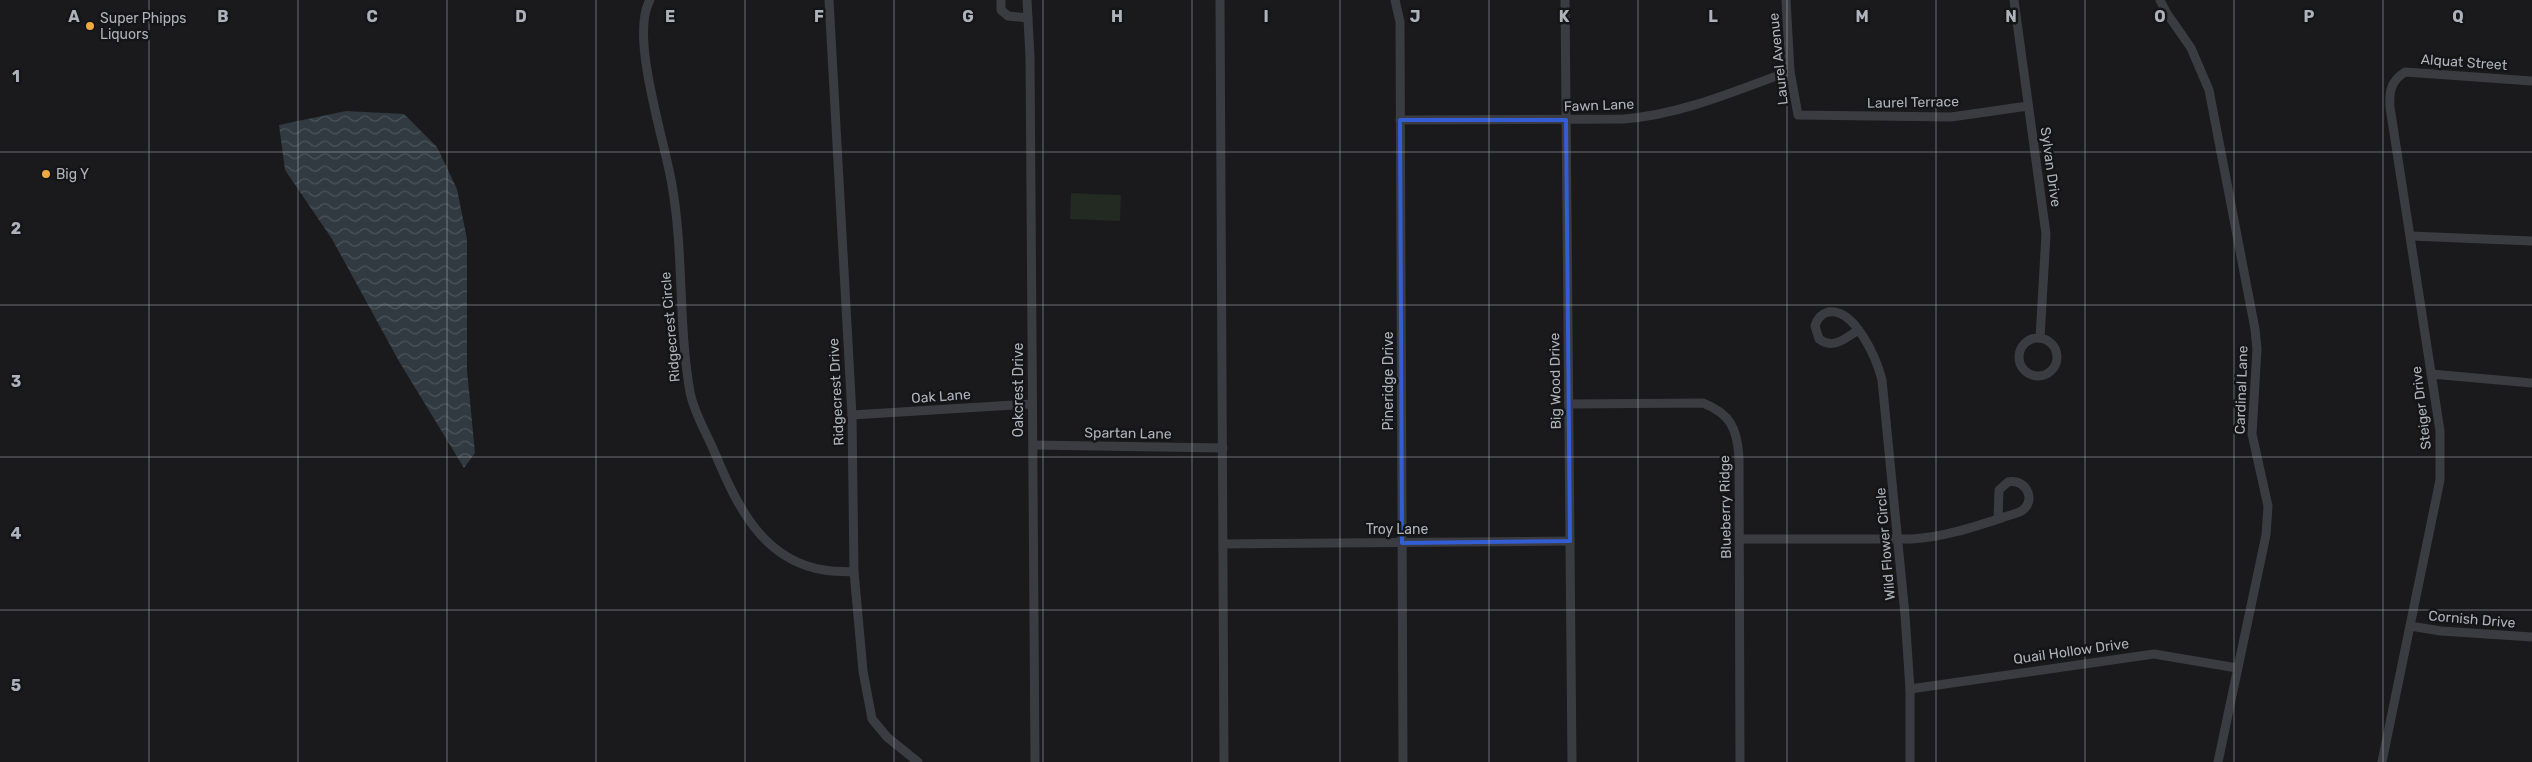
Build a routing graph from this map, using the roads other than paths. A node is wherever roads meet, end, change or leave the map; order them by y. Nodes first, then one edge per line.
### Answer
1 (650, 0) edge
2 (829, 0) edge
3 (1001, 0) edge
4 (1027, 0) edge
5 (1220, 0) edge
6 (1395, 0) edge
7 (1565, 0) edge
8 (1786, 0) edge
9 (2014, 0) edge
10 (2160, 0) edge
11 (1028, 18) junction
12 (1790, 71) junction
13 (2532, 81) edge
14 (2028, 106) junction
15 (2390, 107) joint
16 (1798, 115) joint
17 (1400, 120) junction
18 (1566, 120) junction
19 (2411, 236) junction
20 (2532, 241) edge
21 (1858, 330) junction
22 (2040, 338) junction
23 (2431, 374) junction
24 (2532, 383) edge
25 (1032, 404) junction
26 (1569, 404) junction
27 (852, 415) junction
28 (1032, 445) junction
29 (1223, 448) junction
30 (1998, 519) junction
31 (1740, 539) junction
32 (1898, 539) junction
33 (1570, 541) junction
34 (1402, 543) junction
35 (1223, 544) junction
36 (854, 572) junction
37 (2410, 626) junction
38 (2532, 637) edge
39 (2237, 668) junction
40 (1910, 689) junction
41 (918, 762) edge
42 (1035, 762) edge
43 (1224, 762) edge
44 (1403, 762) edge
45 (1572, 762) edge
46 (1740, 762) edge
47 (1910, 762) edge
48 (2218, 762) edge
49 (2382, 762) edge

1 - 36 street, Ridgecrest Circle
2 - 27 street, Ridgecrest Drive
3 - 11 street
4 - 11 street, Oakcrest Drive
5 - 29 street
6 - 17 street, Pineridge Drive
7 - 18 street, Big Wood Drive
8 - 12 street, Laurel Avenue
9 - 14 street, Sylvan Drive
10 - 39 street, Cardinal Lane
11 - 25 street, Oakcrest Drive
12 - 16 street, Laurel Avenue
12 - 18 street, Fawn Lane
13 - 15 street, Alquat Street
14 - 16 street, Laurel Terrace
14 - 22 street, Sylvan Drive
15 - 19 street, Steiger Drive
17 - 18 street, Fawn Lane
17 - 34 street, Pineridge Drive
18 - 26 street, Big Wood Drive
19 - 20 street
19 - 23 street, Steiger Drive
21 - 21 street, Wild Flower Circle
21 - 32 street, Wild Flower Circle
22 - 22 street
23 - 24 street
23 - 37 street, Steiger Drive
25 - 27 street, Oak Lane
25 - 28 street, Oakcrest Drive
26 - 31 street, Blueberry Ridge
26 - 33 street, Big Wood Drive
27 - 36 street, Ridgecrest Drive
28 - 29 street, Spartan Lane
28 - 42 street, Oakcrest Drive
29 - 35 street
30 - 30 street
30 - 32 street
31 - 32 street
31 - 46 street, Blueberry Ridge
32 - 40 street, Wild Flower Circle
33 - 34 street, Troy Lane
33 - 45 street, Big Wood Drive
34 - 35 street, Troy Lane
34 - 44 street, Pineridge Drive
35 - 43 street
36 - 41 street, Ridgecrest Drive
37 - 38 street, Cornish Drive
37 - 49 street, Steiger Drive
39 - 40 street, Quail Hollow Drive
39 - 48 street, Cardinal Lane
40 - 47 street, Wild Flower Circle

